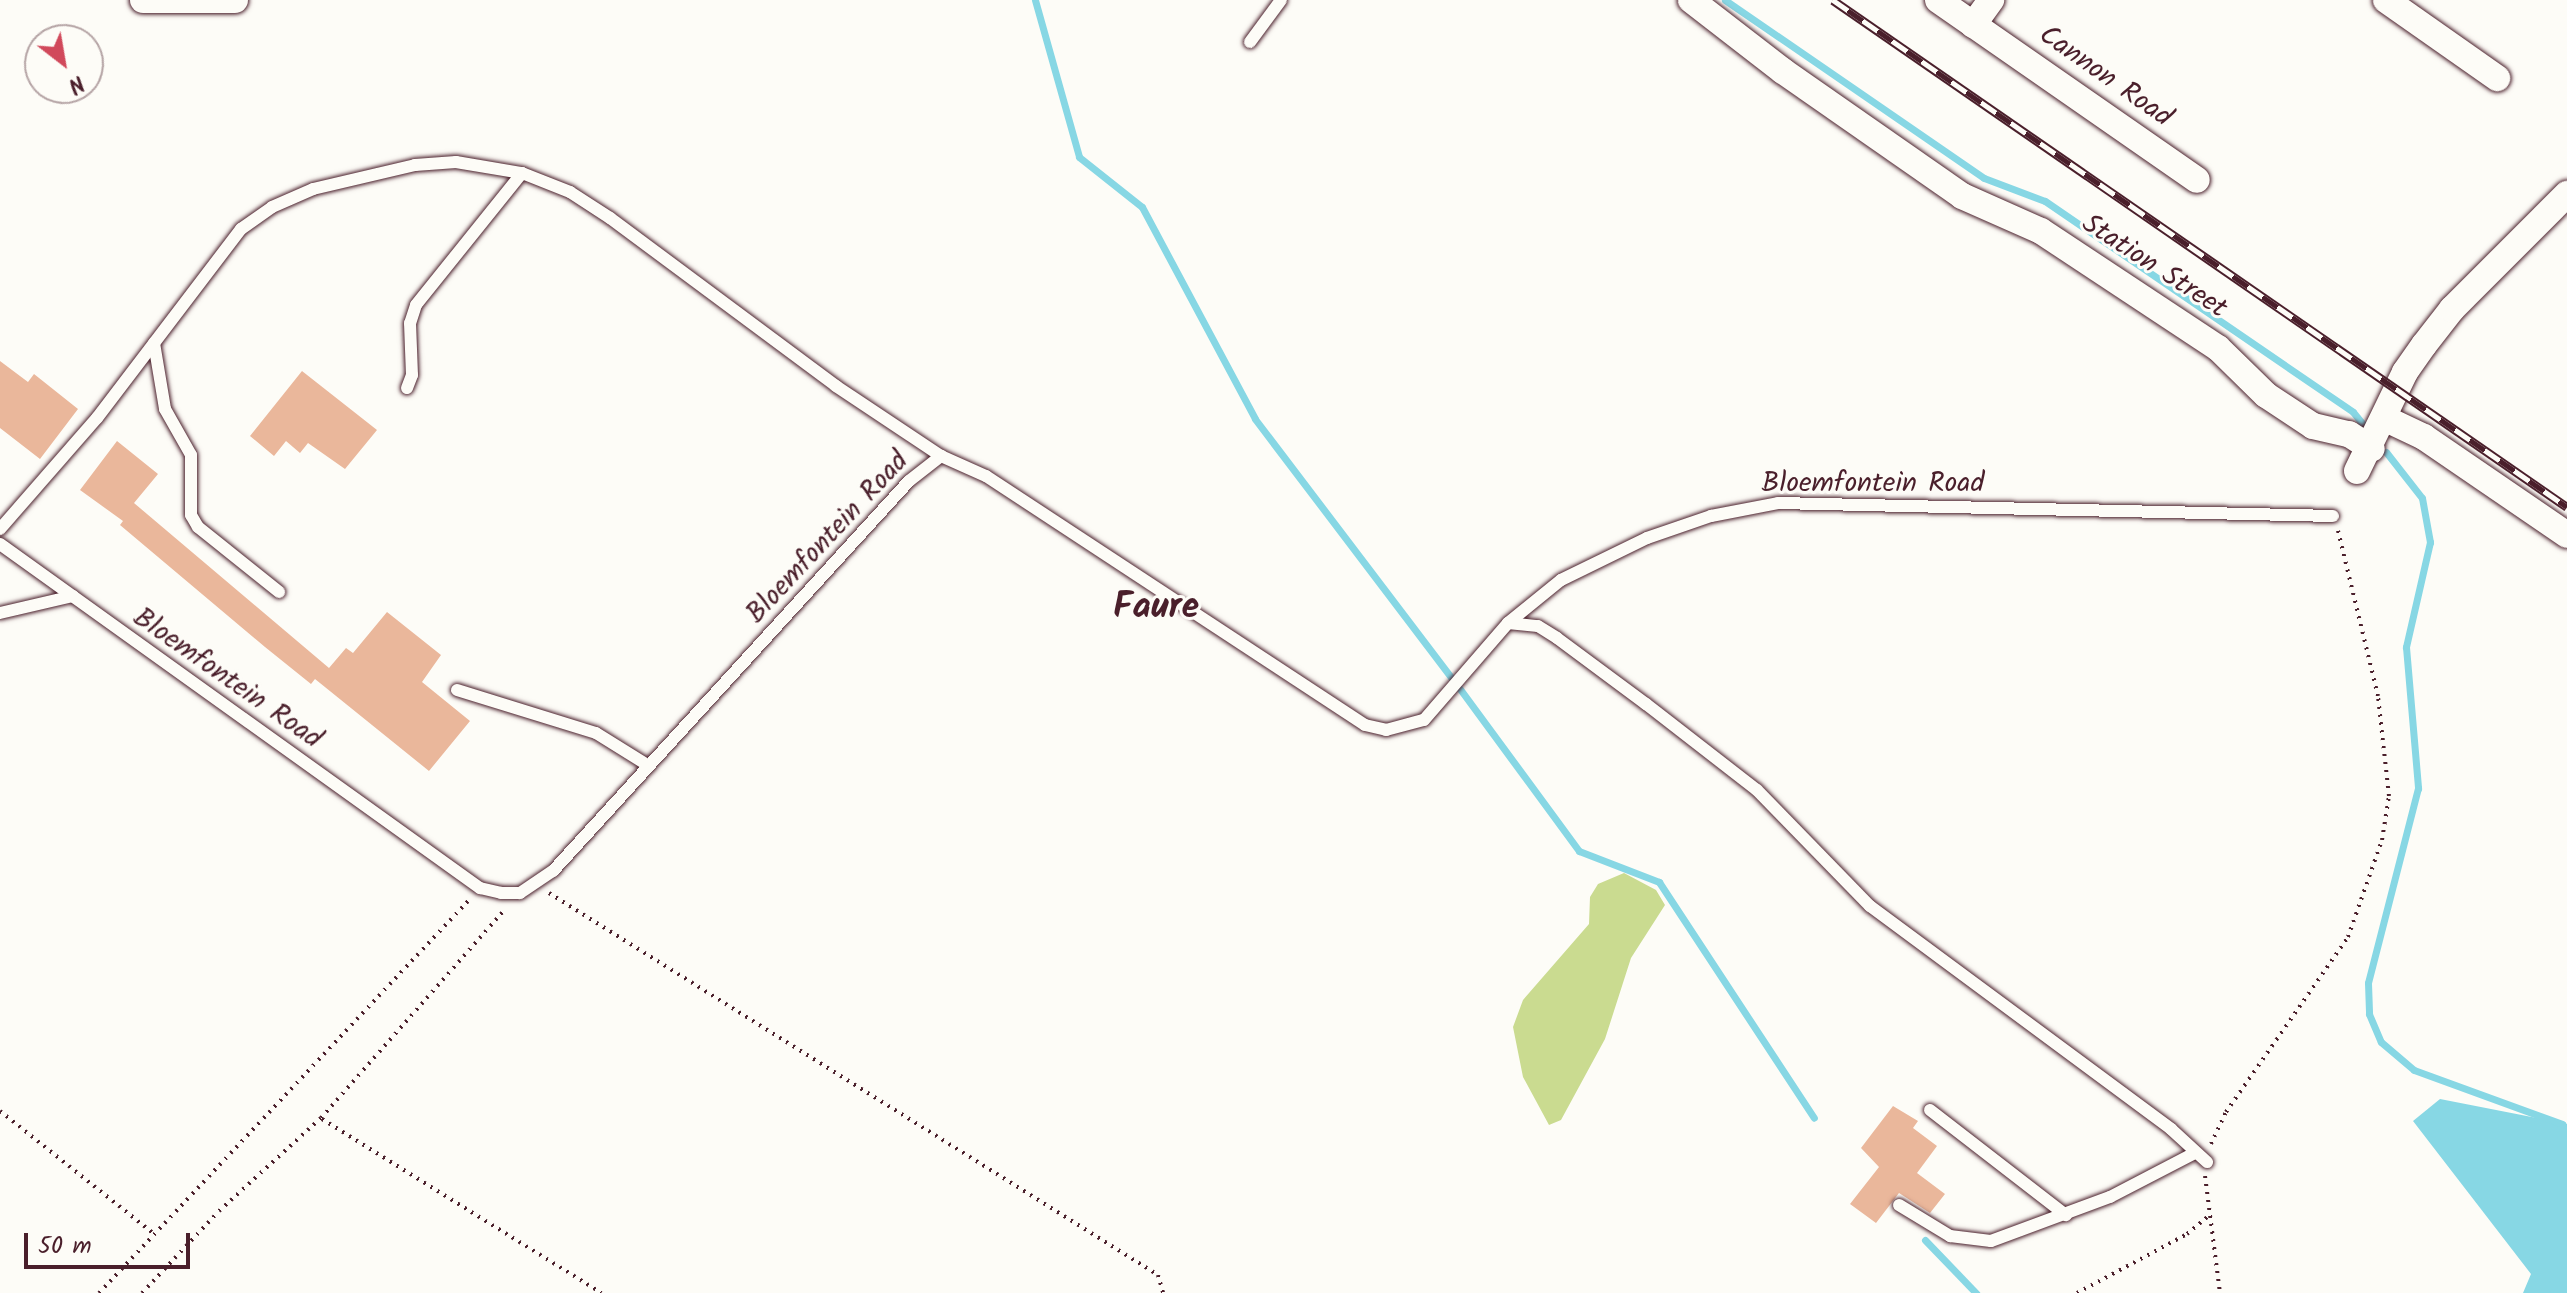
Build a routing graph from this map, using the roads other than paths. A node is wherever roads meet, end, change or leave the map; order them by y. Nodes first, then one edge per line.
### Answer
1 (143, 0) edge
2 (235, 0) edge
3 (1281, 0) edge
4 (1691, 0) edge
5 (1938, 0) edge
6 (1991, 0) edge
7 (2386, 0) edge
8 (1973, 25) junction
9 (1250, 42) dead end
10 (2497, 78) dead end
11 (522, 173) junction
12 (2197, 180) dead end
13 (2567, 194) edge
14 (154, 343) junction
15 (407, 388) dead end
16 (2386, 419) junction
17 (2372, 449) junction
18 (941, 456) junction
19 (2357, 471) dead end
20 (2333, 516) road end
21 (0, 529) edge
22 (2567, 535) edge
23 (0, 544) edge
24 (279, 592) dead end
25 (73, 596) junction
26 (0, 613) edge
27 (1508, 623) junction
28 (457, 690) dead end
29 (649, 766) junction
30 (1930, 1110) dead end
31 (2193, 1154) junction
32 (2207, 1162) road end
33 (1899, 1205) dead end
34 (2066, 1215) junction

1 - 2 street
3 - 9 lane
4 - 17 street, Station Street
5 - 8 street, Cannon Road
6 - 8 street
7 - 10 street
8 - 12 street, Cannon Road
11 - 14 lane
11 - 15 lane
11 - 18 lane
13 - 16 street
14 - 21 lane
14 - 24 lane
16 - 17 street
16 - 22 street
17 - 19 street
18 - 27 lane, Bloemfontein Road
18 - 29 lane, Bloemfontein Road
20 - 27 lane, Bloemfontein Road
23 - 25 lane, Bloemfontein Road
25 - 26 lane
25 - 29 lane, Bloemfontein Road
27 - 31 lane
28 - 29 lane
30 - 34 lane
31 - 32 lane
31 - 34 lane
33 - 34 lane

